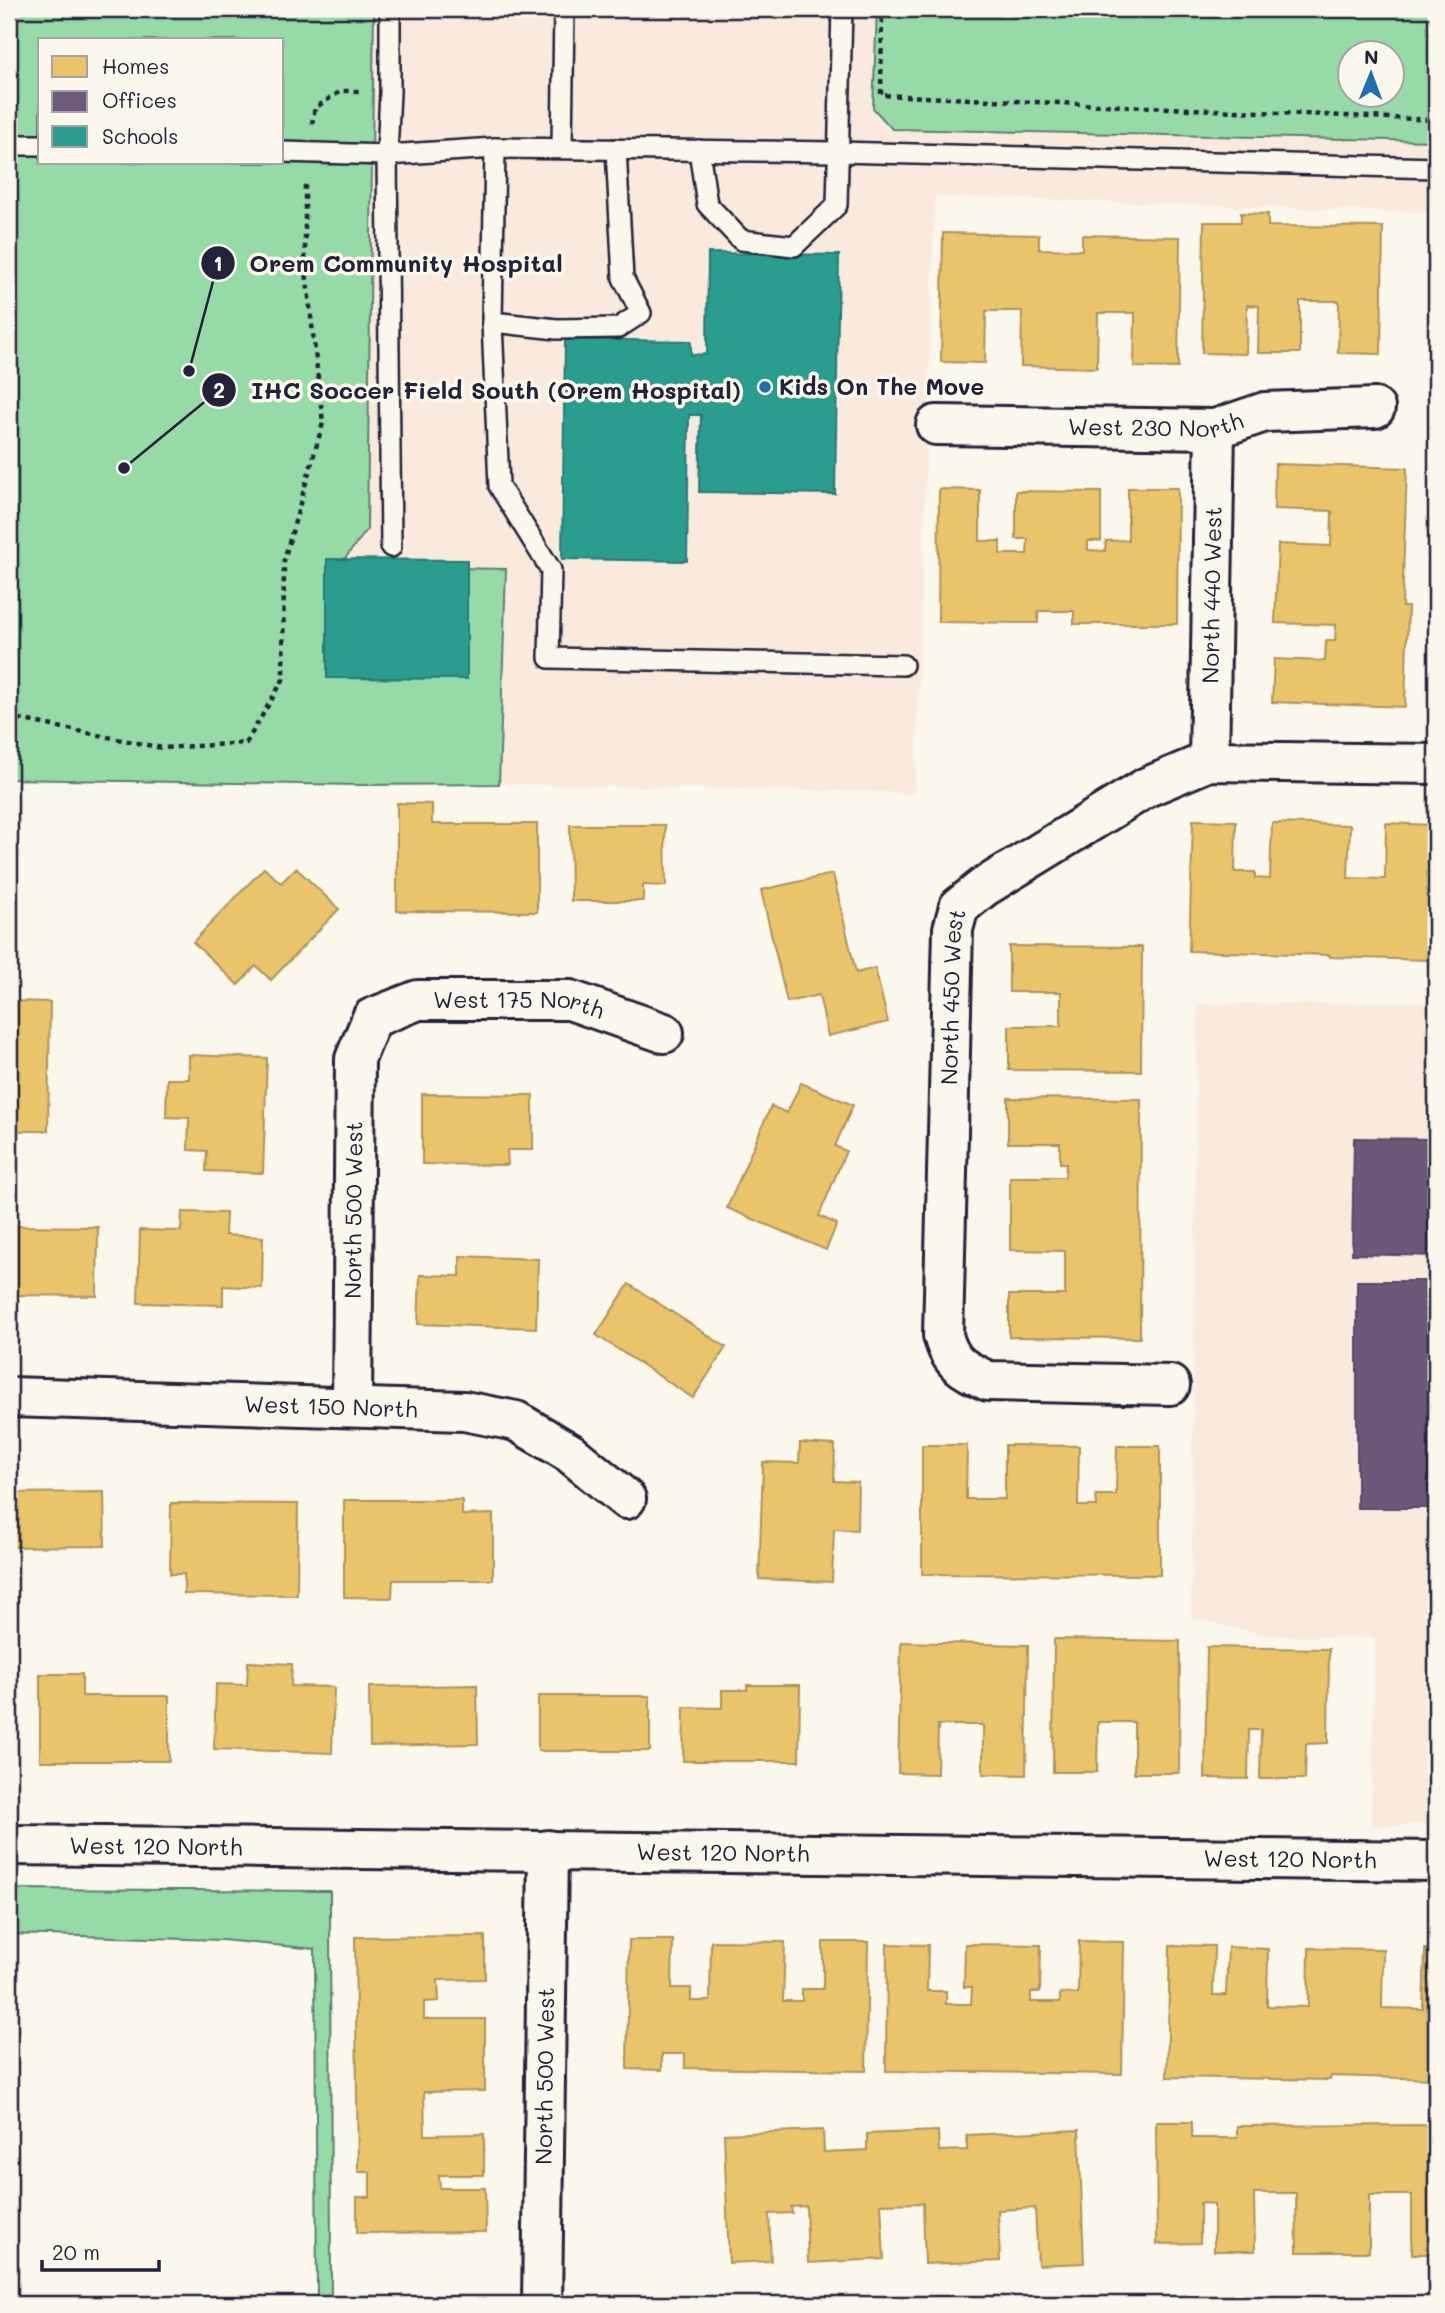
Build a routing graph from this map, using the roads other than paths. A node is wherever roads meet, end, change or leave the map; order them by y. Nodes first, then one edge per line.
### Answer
1 (390, 9) edge
2 (564, 9) edge
3 (842, 9) edge
4 (9, 145) edge
5 (38, 145) edge
6 (495, 148) junction
7 (562, 149) junction
8 (616, 149) junction
9 (699, 150) junction
10 (284, 152) edge
11 (839, 152) junction
12 (387, 155) junction
13 (1436, 168) edge
14 (492, 322) junction
15 (1376, 408) dead end
16 (936, 425) dead end
17 (1215, 429) junction
18 (391, 547) dead end
19 (903, 665) dead end
20 (1209, 761) junction
21 (1436, 764) edge
22 (372, 1018) joint
23 (664, 1033) dead end
24 (1170, 1385) dead end
25 (9, 1397) edge
26 (352, 1406) junction
27 (626, 1499) dead end
28 (9, 1845) edge
29 (548, 1850) junction
30 (1436, 1861) edge
31 (542, 2304) edge

1 - 12 lane
2 - 7 lane
3 - 11 lane
4 - 5 lane
6 - 7 lane
6 - 12 lane
6 - 14 lane
7 - 8 lane
8 - 9 lane
8 - 14 lane
9 - 11 lane
9 - 11 lane
10 - 12 lane
11 - 13 lane
12 - 18 lane
14 - 19 lane
15 - 17 street, West 230 North
16 - 17 street, West 230 North
17 - 20 street, North 440 West
20 - 21 street
20 - 24 street, North 450 West
22 - 23 street, West 175 North
22 - 26 street, North 500 West
25 - 26 street, West 150 North
26 - 27 street, West 150 North
28 - 29 street, West 120 North
29 - 30 street, West 120 North
29 - 31 street, North 500 West

